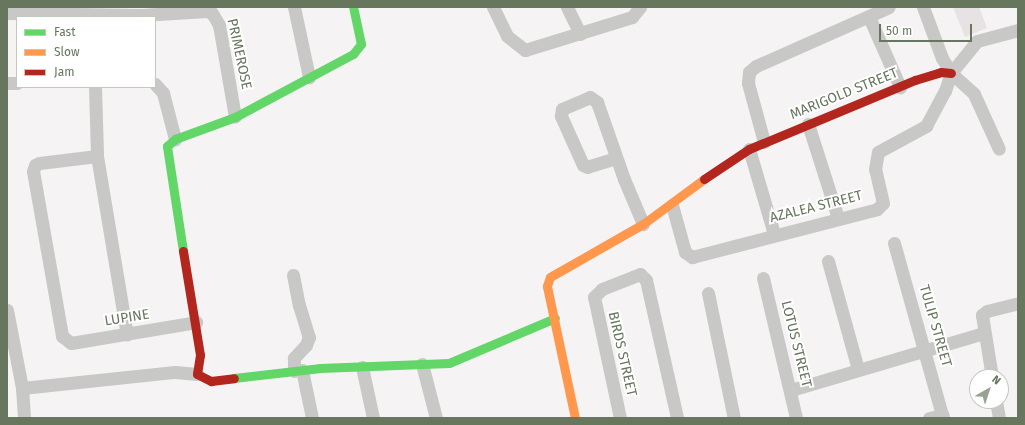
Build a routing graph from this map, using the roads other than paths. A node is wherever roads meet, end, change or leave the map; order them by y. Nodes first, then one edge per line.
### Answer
1 (294, 7) edge
2 (353, 7) edge
3 (493, 7) edge
4 (567, 7) edge
5 (640, 7) edge
6 (890, 7) edge
7 (923, 7) edge
8 (7, 13) edge
9 (869, 16) junction
10 (1018, 30) edge
11 (580, 34) junction
12 (951, 73) junction
13 (309, 76) junction
14 (156, 85) edge
15 (900, 87) junction
16 (95, 88) edge
17 (235, 117) junction
18 (808, 124) junction
19 (175, 139) junction
20 (764, 142) junction
21 (749, 149) junction
22 (999, 149) dead end
23 (97, 156) junction
24 (616, 158) junction
25 (672, 205) junction
26 (838, 218) junction
27 (643, 224) junction
28 (774, 234) junction
29 (894, 243) dead end
30 (828, 261) dead end
31 (293, 275) dead end
32 (763, 278) dead end
33 (708, 292) dead end
34 (1018, 303) edge
35 (7, 310) edge
36 (555, 318) junction
37 (196, 322) junction
38 (984, 333) junction
39 (127, 335) junction
40 (926, 351) junction
41 (422, 364) junction
42 (362, 367) junction
43 (858, 369) junction
44 (991, 369) edge
45 (298, 370) junction
46 (197, 374) junction
47 (22, 388) junction
48 (791, 390) junction
49 (943, 417) edge
50 (24, 418) edge
51 (312, 418) edge
52 (373, 418) edge
53 (436, 418) edge
54 (574, 418) edge
55 (620, 418) edge
56 (678, 418) edge
57 (734, 418) edge
58 (796, 418) edge
59 (929, 418) edge

1 - 13 street
2 - 13 street
3 - 11 street
4 - 11 street
5 - 11 street
6 - 9 street
7 - 12 street
8 - 17 street, PRIMEROSE
9 - 15 street
9 - 20 street
10 - 12 street
12 - 15 street, MARIGOLD STREET
12 - 22 street
12 - 26 street, AZALEA STREET
13 - 17 street
14 - 19 street
15 - 18 street, MARIGOLD STREET
16 - 23 street
17 - 19 street
18 - 20 street, MARIGOLD STREET
18 - 26 street
19 - 37 street
20 - 21 street, MARIGOLD STREET
21 - 25 street, MARIGOLD STREET
21 - 28 street
23 - 39 street
23 - 39 street, LUPINE
24 - 24 street
24 - 27 street
25 - 27 street, MARIGOLD STREET
25 - 28 street, AZALEA STREET
26 - 28 street, AZALEA STREET
27 - 36 street, MARIGOLD STREET
29 - 40 street, TULIP STREET
30 - 43 street
31 - 45 street
32 - 48 street, LOTUS STREET
33 - 57 street
34 - 38 street
35 - 47 street
36 - 41 street
36 - 54 street, MARIGOLD STREET
37 - 39 street, LUPINE
37 - 46 street
38 - 40 street
38 - 44 street
40 - 43 street
40 - 49 street, TULIP STREET
41 - 42 street
41 - 53 street
42 - 45 street
42 - 52 street
43 - 48 street
45 - 46 street
45 - 51 street
46 - 47 street
47 - 50 street
48 - 58 street, LOTUS STREET
49 - 59 street
55 - 56 street, BIRDS STREET

